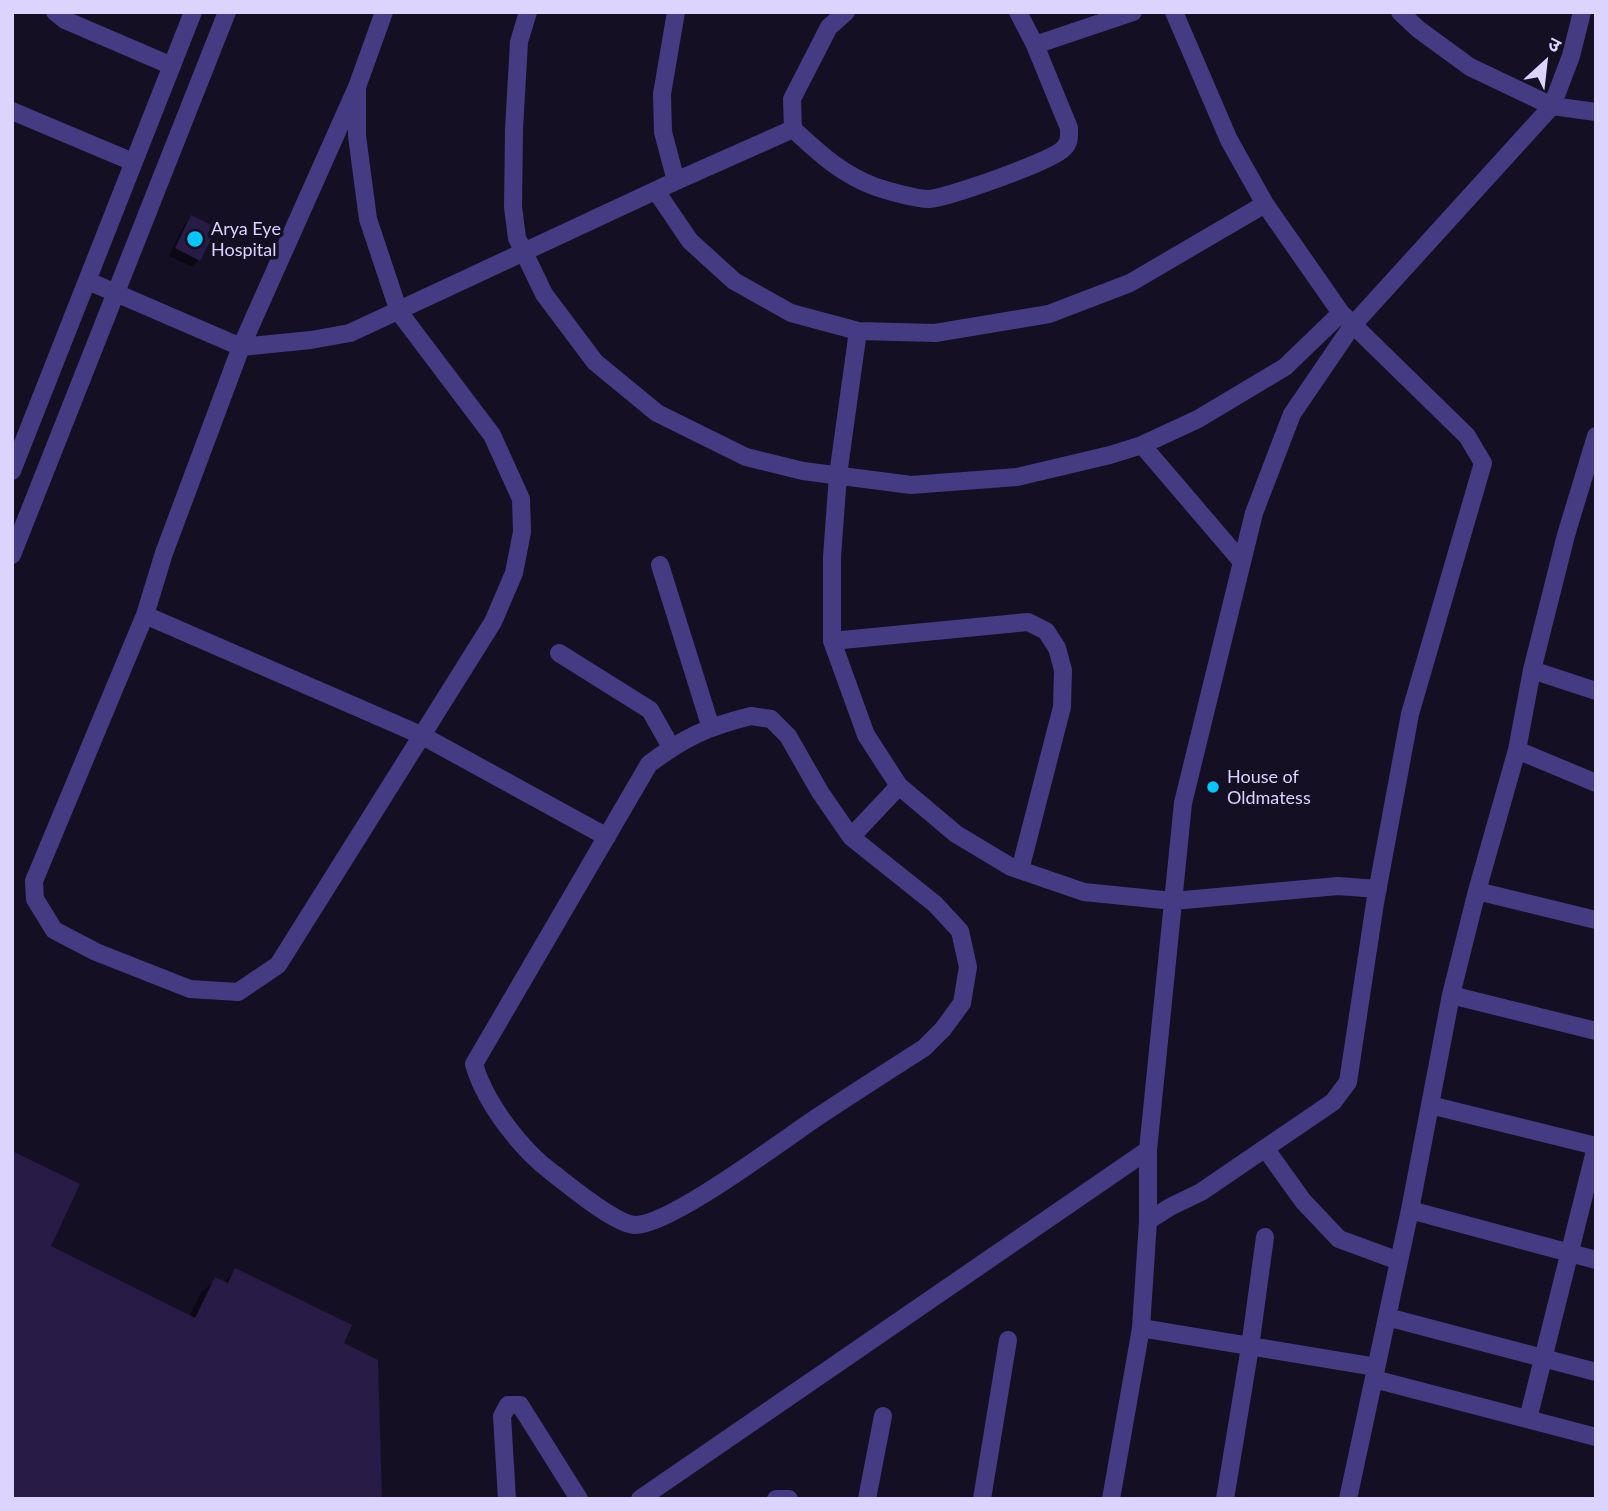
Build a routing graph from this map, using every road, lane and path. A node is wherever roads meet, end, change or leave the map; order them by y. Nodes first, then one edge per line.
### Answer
1 (55, 12) edge
2 (193, 12) edge
3 (227, 12) edge
4 (384, 12) edge
5 (528, 12) edge
6 (676, 12) edge
7 (846, 12) edge
8 (1018, 12) edge
9 (1133, 12) edge
10 (1174, 12) edge
11 (1400, 12) edge
12 (1582, 12) edge
13 (1035, 45) junction
14 (172, 66) junction
15 (357, 87) junction
16 (1552, 106) junction
17 (12, 111) edge
18 (1596, 112) edge
19 (793, 129) junction
20 (133, 162) junction
21 (676, 181) junction
22 (656, 191) junction
23 (1265, 204) junction
24 (524, 253) junction
25 (88, 281) junction
26 (115, 293) junction
27 (398, 312) junction
28 (1347, 320) junction
29 (858, 331) junction
30 (241, 347) junction
31 (1596, 436) edge
32 (1142, 445) junction
33 (12, 471) edge
34 (838, 475) junction
35 (12, 555) edge
36 (1242, 562) junction
37 (660, 565) dead end
38 (145, 615) junction
39 (832, 641) junction
40 (559, 653) dead end
41 (1532, 670) junction
42 (1596, 691) edge
43 (710, 728) junction
44 (421, 735) junction
45 (671, 747) junction
46 (1517, 750) junction
47 (1596, 783) edge
48 (899, 786) junction
49 (607, 837) junction
50 (851, 837) junction
51 (1020, 870) junction
52 (1378, 889) junction
53 (1477, 891) junction
54 (1173, 901) junction
55 (1596, 920) edge
56 (1451, 995) junction
57 (1596, 1031) edge
58 (1430, 1105) junction
59 (1596, 1146) edge
60 (1265, 1148) junction
61 (1148, 1150) junction
62 (1410, 1210) junction
63 (1148, 1221) junction
64 (1265, 1237) dead end
65 (1569, 1252) junction
66 (1596, 1259) edge
67 (1399, 1261) junction
68 (1387, 1317) junction
69 (1141, 1328) junction
70 (1007, 1340) dead end
71 (1250, 1347) junction
72 (1544, 1358) junction
73 (1596, 1372) edge
74 (1375, 1373) junction
75 (883, 1416) dead end
76 (1528, 1419) junction
77 (1596, 1437) edge
78 (507, 1499) edge
79 (579, 1499) edge
80 (640, 1499) edge
81 (776, 1499) edge
82 (789, 1499) edge
83 (867, 1499) edge
84 (982, 1499) edge
85 (1111, 1499) edge
86 (1225, 1499) edge
87 (1348, 1499) edge

1 - 14 street
2 - 14 street
3 - 26 street
4 - 15 street
5 - 24 street
6 - 21 street
7 - 19 street
8 - 13 street
9 - 13 street
10 - 23 street
11 - 16 street
12 - 16 street
13 - 19 street
14 - 20 street
15 - 27 street
15 - 30 street
16 - 18 street
16 - 28 street
17 - 20 street
19 - 21 street
20 - 25 street
21 - 22 street
22 - 24 street
22 - 29 street
23 - 28 street
23 - 29 street
24 - 27 street
24 - 34 street
25 - 26 street
25 - 33 street
26 - 30 street
26 - 35 street
27 - 30 street
27 - 44 street
28 - 32 street
28 - 36 street
28 - 52 street
29 - 34 street
30 - 38 street
31 - 41 street
32 - 34 street
32 - 36 street
34 - 39 street
36 - 54 street
37 - 43 street
38 - 44 street
38 - 44 street
39 - 48 street
39 - 51 street
40 - 45 street
41 - 42 street
41 - 46 street
43 - 45 street
43 - 50 street
44 - 49 street
45 - 49 street
46 - 47 street
46 - 53 street
48 - 50 street
48 - 51 street
49 - 50 street
51 - 54 street
52 - 54 street
52 - 60 street
53 - 55 street
53 - 56 street
54 - 61 street
56 - 57 street
56 - 58 street
58 - 59 street
58 - 62 street
59 - 65 street
60 - 63 street
60 - 67 street
61 - 63 street
61 - 80 street
62 - 65 street
62 - 67 street
63 - 69 street
64 - 71 street
65 - 66 street
65 - 72 street
67 - 68 street
68 - 72 street
68 - 74 street
69 - 71 street
69 - 85 street
70 - 84 street
71 - 74 street
71 - 86 street
72 - 73 street
72 - 76 street
74 - 76 street
74 - 87 street
75 - 83 street
76 - 77 street
78 - 79 street
81 - 82 street

